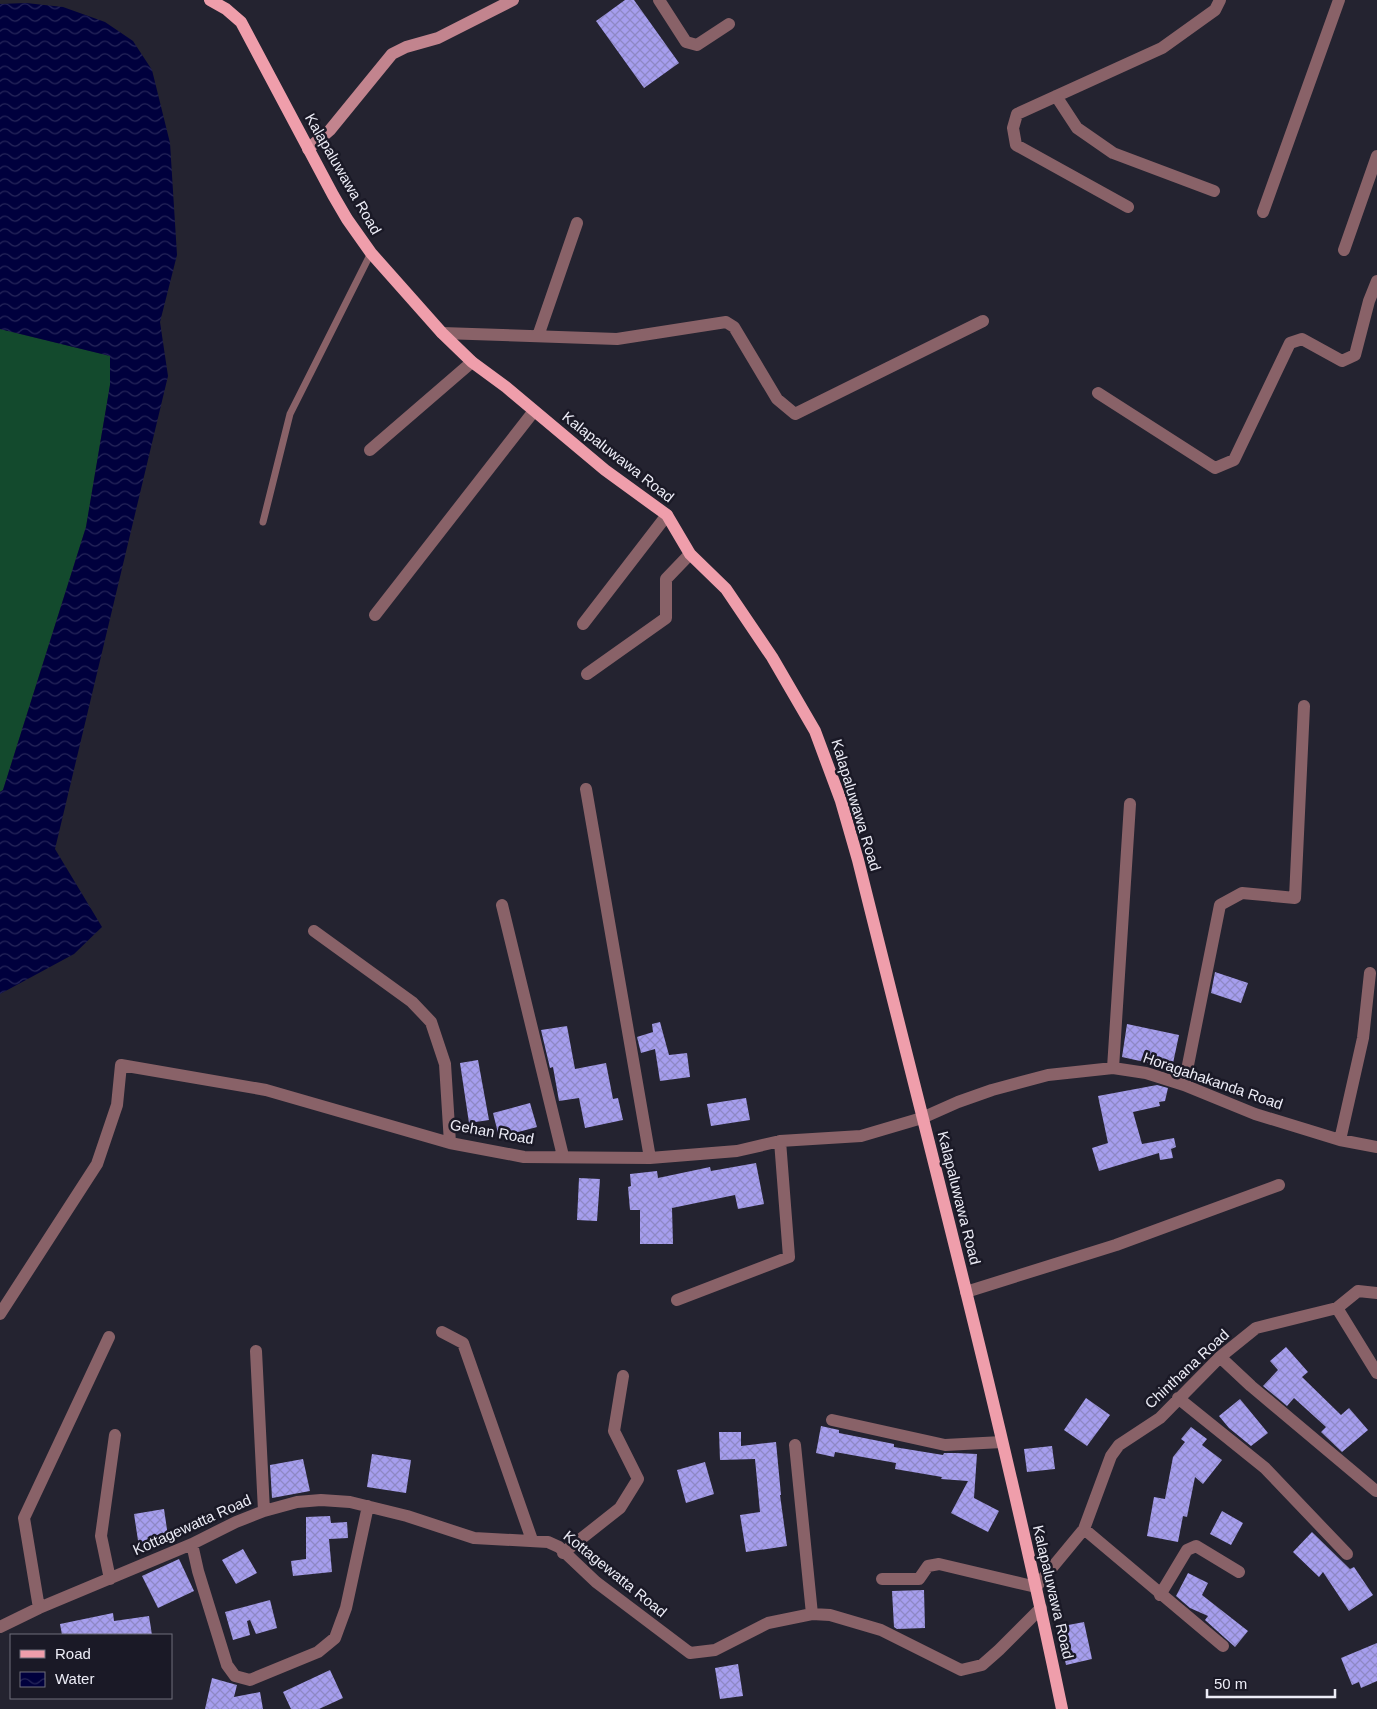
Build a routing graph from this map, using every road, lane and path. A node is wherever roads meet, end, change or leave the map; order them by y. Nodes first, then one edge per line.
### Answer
1 (210, 0) edge
2 (513, 0) edge
3 (659, 0) edge
4 (1220, 0) edge
5 (1339, 0) edge
6 (728, 24) dead end
7 (1056, 96) junction
8 (308, 149) junction
9 (1377, 156) edge
10 (1214, 191) dead end
11 (1128, 207) dead end
12 (1263, 212) dead end
13 (576, 223) dead end
14 (1344, 250) dead end
15 (371, 253) junction
16 (1377, 281) edge
17 (984, 321) dead end
18 (442, 333) junction
19 (538, 336) junction
20 (472, 362) junction
21 (1098, 393) dead end
22 (534, 411) junction
23 (370, 450) dead end
24 (667, 515) junction
25 (263, 522) dead end
26 (690, 554) junction
27 (375, 615) dead end
28 (583, 624) dead end
29 (588, 674) dead end
30 (1304, 706) dead end
31 (586, 789) dead end
32 (1130, 804) dead end
33 (502, 904) dead end
34 (314, 931) dead end
35 (1370, 973) dead end
36 (1113, 1068) junction
37 (1184, 1085) junction
38 (922, 1118) junction
39 (1340, 1140) junction
40 (780, 1141) junction
41 (450, 1143) junction
42 (1377, 1148) edge
43 (563, 1156) junction
44 (650, 1158) junction
45 (1279, 1185) dead end
46 (966, 1292) junction
47 (1377, 1293) edge
48 (677, 1300) dead end
49 (1337, 1308) junction
50 (0, 1314) edge
51 (442, 1332) dead end
52 (109, 1337) dead end
53 (256, 1351) dead end
54 (1220, 1357) junction
55 (1377, 1373) edge
56 (624, 1376) dead end
57 (1178, 1398) junction
58 (832, 1420) dead end
59 (115, 1435) dead end
60 (1002, 1442) junction
61 (795, 1445) dead end
62 (1376, 1492) dead end
63 (368, 1506) junction
64 (264, 1511) junction
65 (1084, 1529) junction
66 (532, 1540) junction
67 (192, 1544) junction
68 (563, 1553) junction
69 (1347, 1554) dead end
70 (1238, 1572) dead end
71 (110, 1579) junction
72 (882, 1579) dead end
73 (1036, 1586) junction
74 (1160, 1596) junction
75 (39, 1608) junction
76 (1041, 1608) junction
77 (812, 1614) junction
78 (0, 1627) edge
79 (1223, 1646) dead end
80 (1062, 1709) edge

1 - 8 main road, Kalapaluwawa Road
2 - 8 street
3 - 6 street
4 - 7 street
5 - 12 street
7 - 10 street
7 - 11 street
8 - 15 main road, Kalapaluwawa Road
9 - 14 street
13 - 19 street
15 - 18 main road, Kalapaluwawa Road
15 - 25 lane
16 - 21 street
17 - 19 street
18 - 19 street
18 - 20 main road, Kalapaluwawa Road
20 - 22 main road, Kalapaluwawa Road
20 - 23 street
22 - 24 main road, Kalapaluwawa Road
22 - 27 street
24 - 26 main road, Kalapaluwawa Road
24 - 28 street
26 - 29 street
26 - 38 main road, Kalapaluwawa Road
30 - 37 street
31 - 44 street
32 - 36 street
33 - 43 street
34 - 41 street
35 - 39 street
36 - 37 street, Horagahakanda Road
36 - 38 street, Horagahakanda Road
37 - 39 street, Horagahakanda Road
38 - 40 street, Gehan Road
38 - 46 main road, Kalapaluwawa Road
39 - 42 street, Horagahakanda Road
40 - 44 street, Gehan Road
40 - 48 street
41 - 43 street, Gehan Road
41 - 50 street, Gehan Road
43 - 44 street, Gehan Road
45 - 46 street
46 - 60 main road, Kalapaluwawa Road
47 - 49 street, Chinthana Road
49 - 54 street, Chinthana Road
49 - 55 street
51 - 66 street
52 - 75 street
53 - 64 street
54 - 57 street, Chinthana Road
54 - 62 street
56 - 68 street
57 - 65 street, Chinthana Road
57 - 69 street
58 - 60 street
59 - 71 street
60 - 73 main road, Kalapaluwawa Road
61 - 77 street
63 - 64 street, Kottagewatta Road
63 - 66 street, Kottagewatta Road
63 - 67 street
64 - 67 street, Kottagewatta Road
65 - 73 street, Chinthana Road
65 - 74 street
66 - 68 street, Kottagewatta Road
67 - 71 street, Kottagewatta Road
68 - 77 street, Kottagewatta Road
70 - 74 street
71 - 75 street, Kottagewatta Road
72 - 73 street
73 - 76 main road, Kalapaluwawa Road
74 - 79 street
75 - 78 street, Kottagewatta Road
76 - 77 street, Kottagewatta Road
76 - 80 main road, Kalapaluwawa Road

